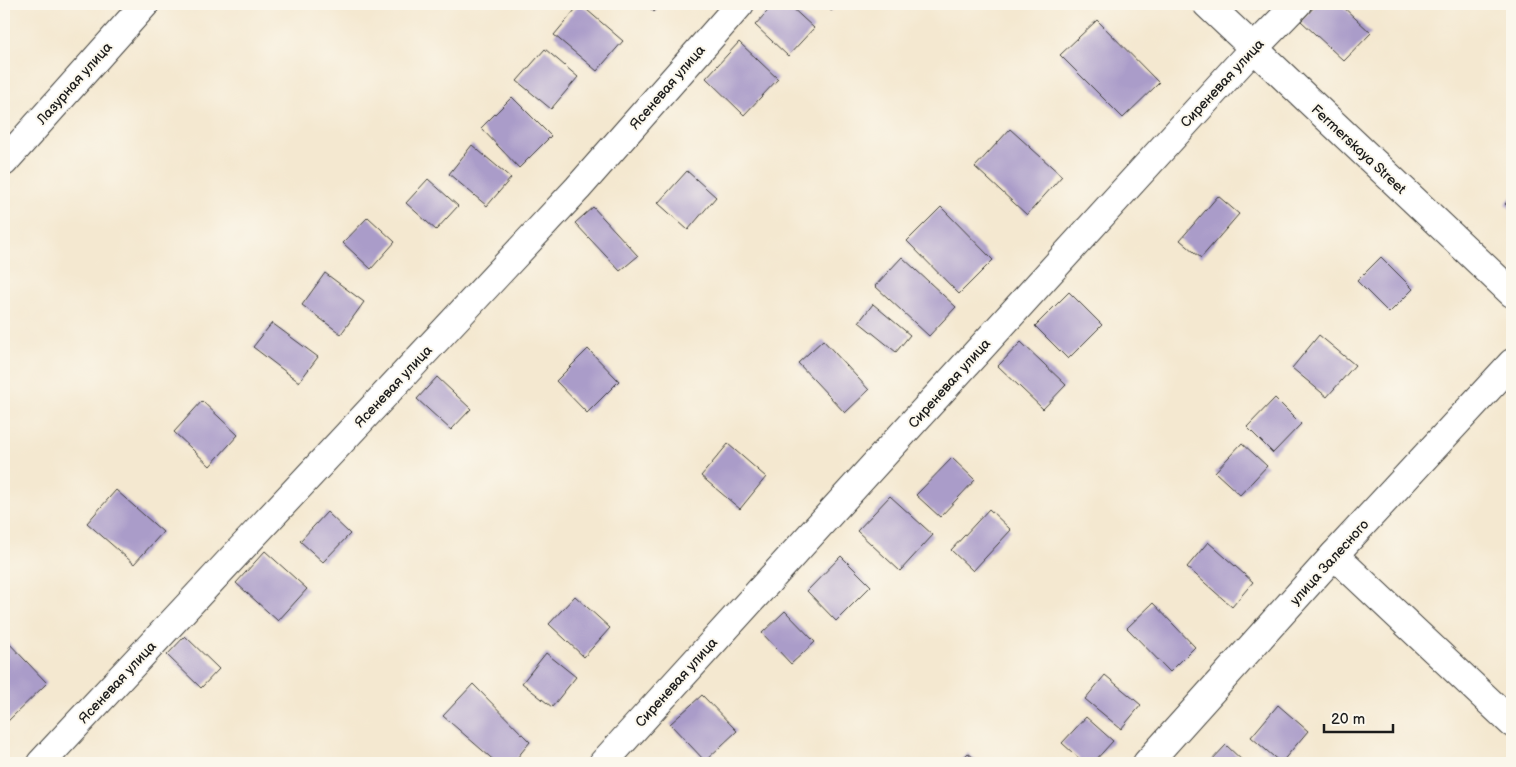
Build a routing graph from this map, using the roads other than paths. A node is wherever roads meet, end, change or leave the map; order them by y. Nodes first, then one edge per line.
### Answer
1 (145, 4) edge
2 (740, 4) edge
3 (1206, 4) edge
4 (1297, 4) edge
5 (1253, 49) junction
6 (4, 162) edge
7 (1512, 293) edge
8 (1512, 363) edge
9 (1334, 555) junction
10 (1512, 722) edge
11 (41, 763) edge
12 (603, 763) edge
13 (1147, 763) edge

1 - 6 street, Лазурная улица
2 - 11 street, Ясеневая улица
3 - 5 street, Fermerskaya Street
4 - 5 street, Сиреневая улица
5 - 7 street, Fermerskaya Street
5 - 12 street, Сиреневая улица
8 - 9 street, улица Залесного
9 - 10 street
9 - 13 street, улица Залесного

